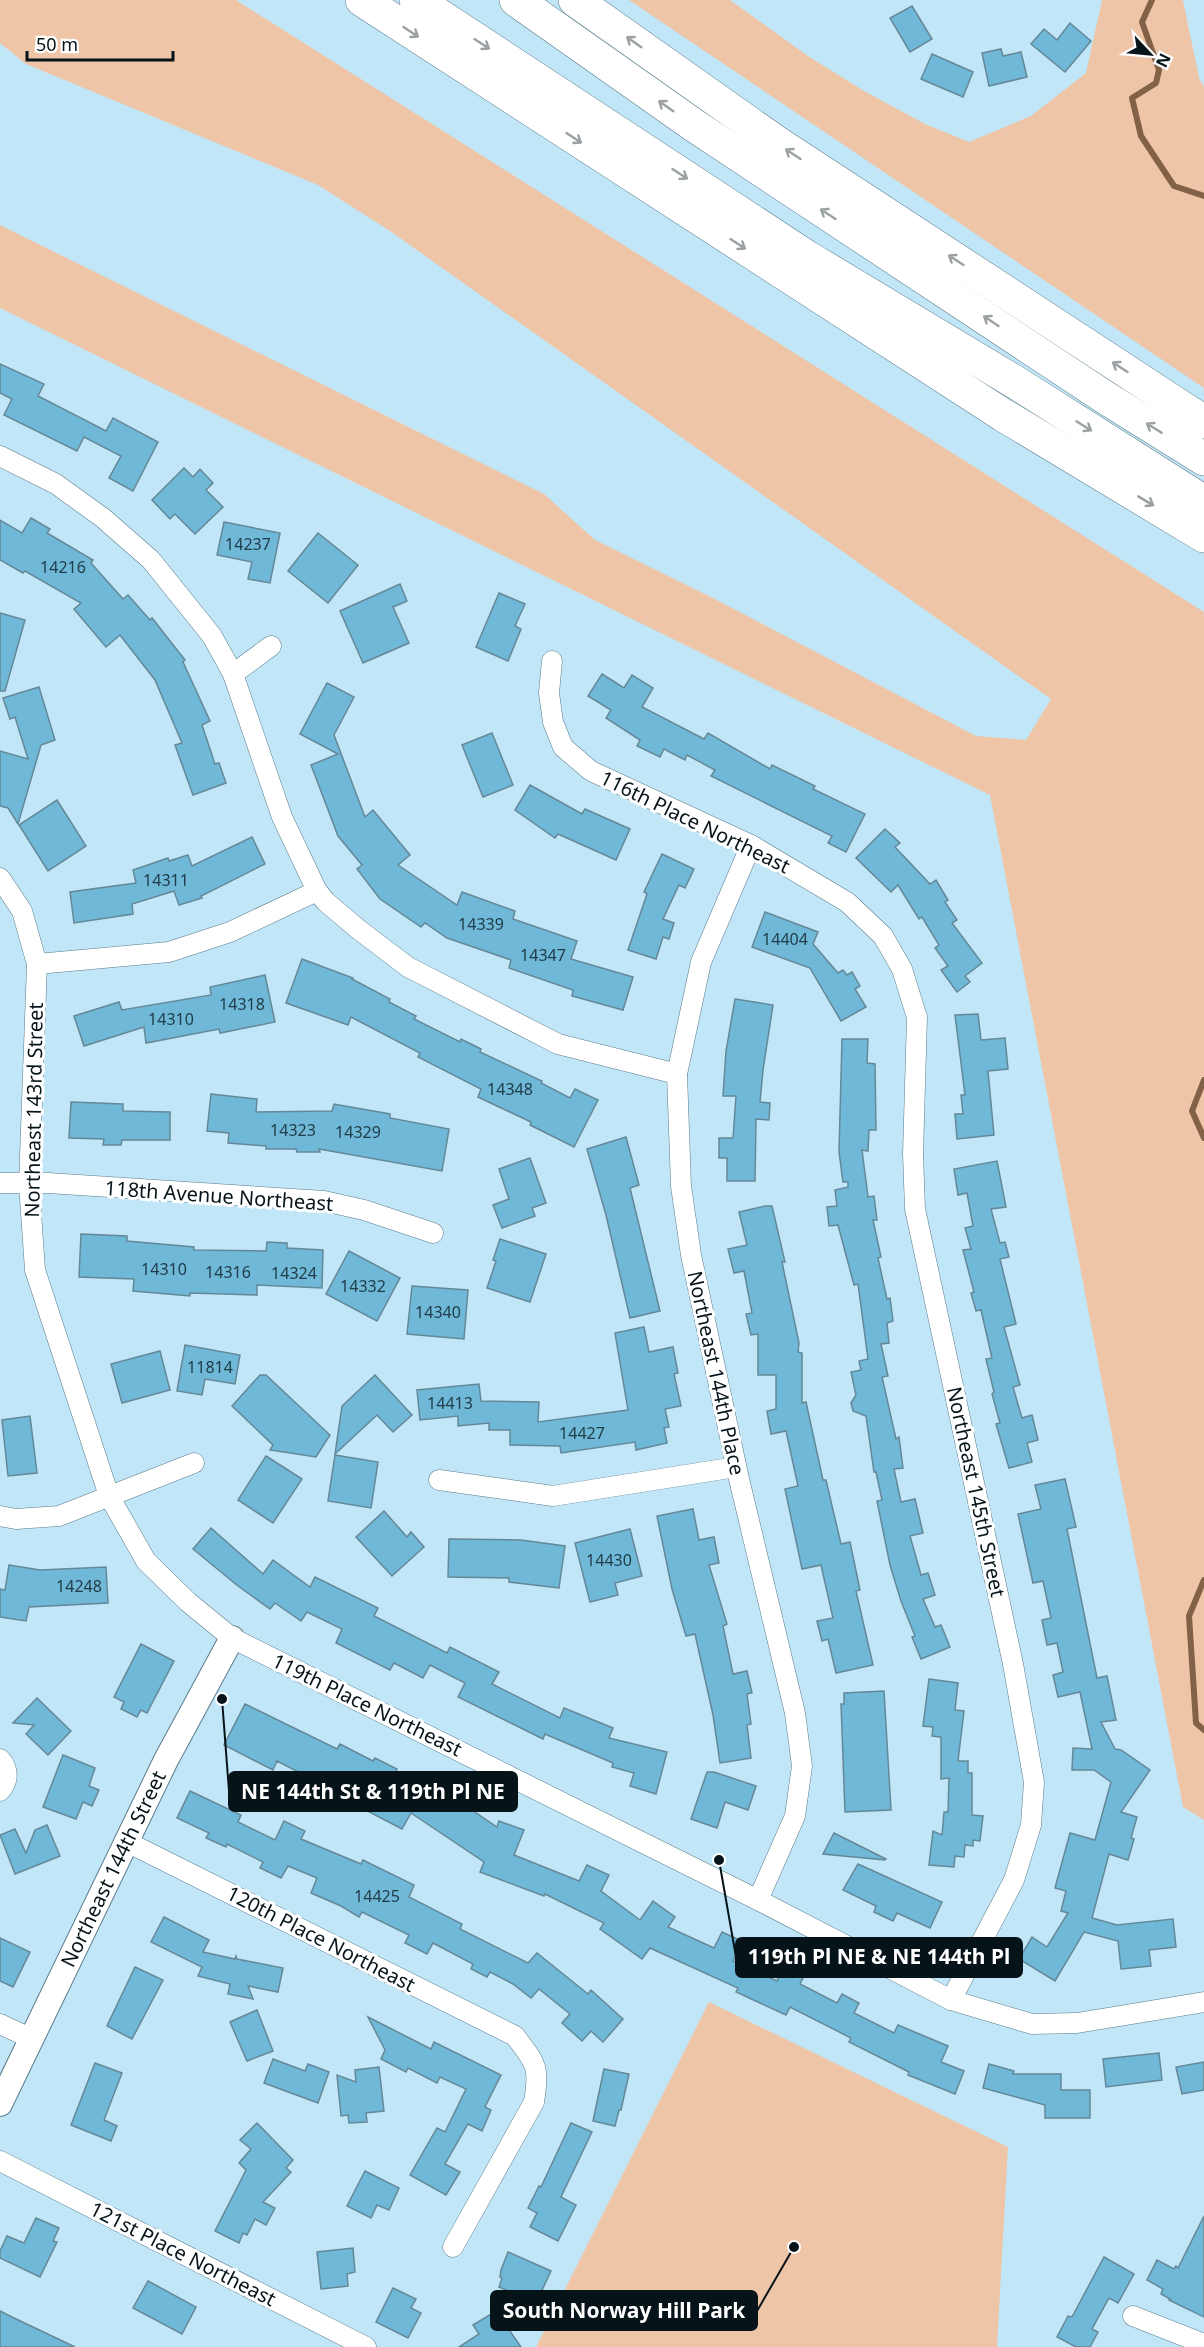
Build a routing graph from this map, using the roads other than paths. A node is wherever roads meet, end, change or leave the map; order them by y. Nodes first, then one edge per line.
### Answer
1 (362, 0) edge
2 (416, 0) edge
3 (516, 0) edge
4 (575, 0) edge
5 (856, 285) junction
6 (1204, 422) edge
7 (1060, 448) junction
8 (0, 456) edge
9 (1204, 459) edge
10 (1204, 501) edge
11 (1204, 536) edge
12 (271, 646) dead end
13 (552, 661) dead end
14 (233, 674) junction
15 (751, 845) junction
16 (0, 878) edge
17 (318, 891) junction
18 (38, 964) junction
19 (902, 969) joint
20 (677, 1074) junction
21 (0, 1183) edge
22 (29, 1184) junction
23 (433, 1233) dead end
24 (194, 1462) dead end
25 (736, 1467) junction
26 (439, 1480) dead end
27 (109, 1496) junction
28 (0, 1516) edge
29 (232, 1638) junction
30 (0, 1759) edge
31 (0, 1791) edge
32 (127, 1842) junction
33 (758, 1899) junction
34 (951, 2000) junction
35 (1204, 2002) edge
36 (0, 2024) edge
37 (32, 2038) junction
38 (0, 2104) edge
39 (0, 2161) edge
40 (453, 2247) dead end
41 (1133, 2316) dead end
42 (1204, 2344) edge
43 (366, 2347) edge

1 -> 7 highway
2 -> 5 highway
9 -> 3 highway
6 -> 4 highway
5 - 7 highway
5 -> 10 highway
7 -> 11 highway
8 - 14 street
12 - 14 street
13 - 15 street, 116th Place Northeast
14 - 17 street
15 - 19 street, 116th Place Northeast
15 - 20 street, Northeast 144th Place
16 - 18 street, Northeast 143rd Street
17 - 18 street
17 - 20 street
18 - 22 street, Northeast 143rd Street
19 - 34 street, Northeast 145th Street
20 - 25 street, Northeast 144th Place
21 - 22 street, 118th Avenue Northeast
22 - 23 street, 118th Avenue Northeast
22 - 27 street, Northeast 143rd Street
24 - 27 street
25 - 26 street
25 - 33 street, Northeast 144th Place
27 - 28 street
27 - 29 street, Northeast 143rd Street
29 - 32 street, Northeast 144th Street
29 - 33 street, 119th Place Northeast
30 - 31 street
32 - 37 street, Northeast 144th Street
32 - 40 street, 120th Place Northeast
33 - 34 street, 119th Place Northeast
34 - 35 street, 119th Place Northeast
36 - 37 street
37 - 38 street, Northeast 144th Street
39 - 43 street, 121st Place Northeast
41 - 42 street

